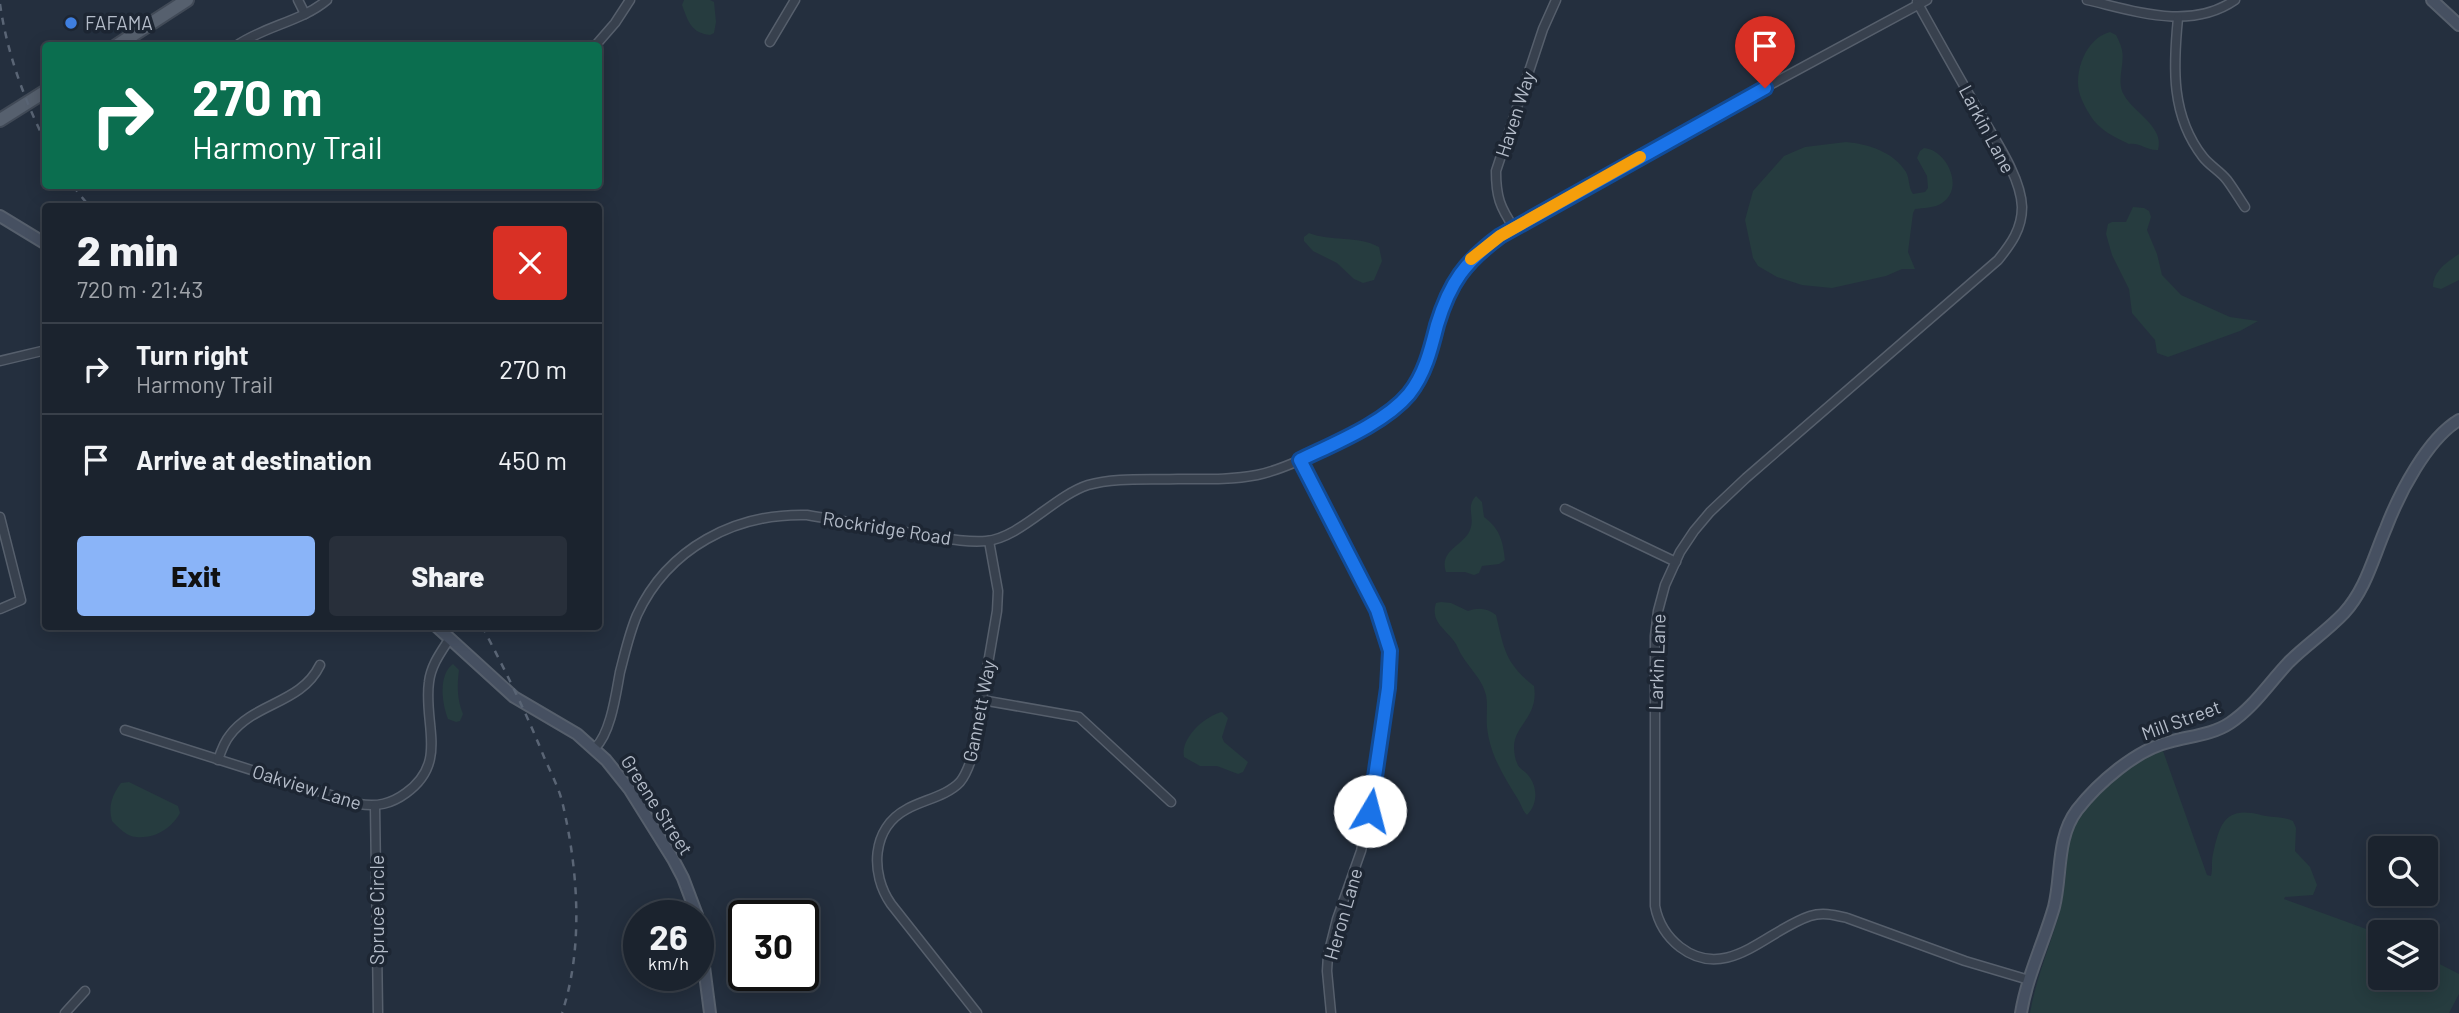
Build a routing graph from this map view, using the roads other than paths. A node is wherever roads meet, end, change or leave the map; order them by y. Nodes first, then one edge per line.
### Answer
1 (187, 0) edge
2 (298, 0) edge
3 (327, 0) edge
4 (630, 0) edge
5 (795, 0) edge
6 (1556, 0) edge
7 (1927, 0) edge
8 (2087, 0) edge
9 (2235, 0) edge
10 (2432, 0) edge
11 (1917, 2) edge
12 (305, 14) junction
13 (2178, 18) junction
14 (2459, 25) edge
15 (122, 42) edge
16 (242, 42) edge
17 (598, 42) edge
18 (770, 43) dead end
19 (42, 94) edge
20 (0, 121) edge
21 (2245, 207) dead end
22 (0, 217) edge
23 (1514, 228) junction
24 (42, 242) edge
25 (42, 351) edge
26 (0, 361) edge
27 (2459, 420) edge
28 (1300, 460) junction
29 (1566, 509) dead end
30 (0, 517) edge
31 (989, 541) junction
32 (1676, 562) junction
33 (0, 609) edge
34 (441, 630) edge
35 (450, 638) junction
36 (320, 665) dead end
37 (982, 700) junction
38 (125, 730) dead end
39 (595, 748) junction
40 (218, 760) junction
41 (1171, 802) dead end
42 (375, 806) junction
43 (691, 900) edge
44 (2029, 980) junction
45 (85, 991) dead end
46 (707, 991) edge
47 (65, 1013) edge
48 (378, 1013) edge
49 (710, 1013) edge
50 (976, 1013) edge
51 (1331, 1013) edge
52 (2021, 1013) edge

1 - 15 main road
2 - 12 street
3 - 12 street
4 - 17 street
5 - 18 street
6 - 23 street, Haven Way
7 - 11 street, Rockridge Road
8 - 13 street
9 - 13 street
10 - 14 street
11 - 23 street, Rockridge Road
11 - 32 street, Larkin Lane
12 - 16 street
13 - 21 street
19 - 20 main road
22 - 24 street
23 - 28 street, Rockridge Road
25 - 26 street
27 - 44 street, Mill Street
28 - 31 street, Rockridge Road
28 - 51 street, Heron Lane
29 - 32 street
30 - 33 street
31 - 37 street, Gannett Way
31 - 39 street, Rockridge Road
32 - 44 street, Larkin Lane
34 - 35 street, Greene Street
35 - 39 street, Greene Street
35 - 42 street, Oakview Lane
36 - 40 street
37 - 41 street
37 - 50 street, Gannett Way
38 - 40 street, Oakview Lane
39 - 43 street, Greene Street
40 - 42 street, Oakview Lane
42 - 48 street, Spruce Circle
44 - 52 street, Mill Street
45 - 47 street
46 - 49 street, Greene Street

